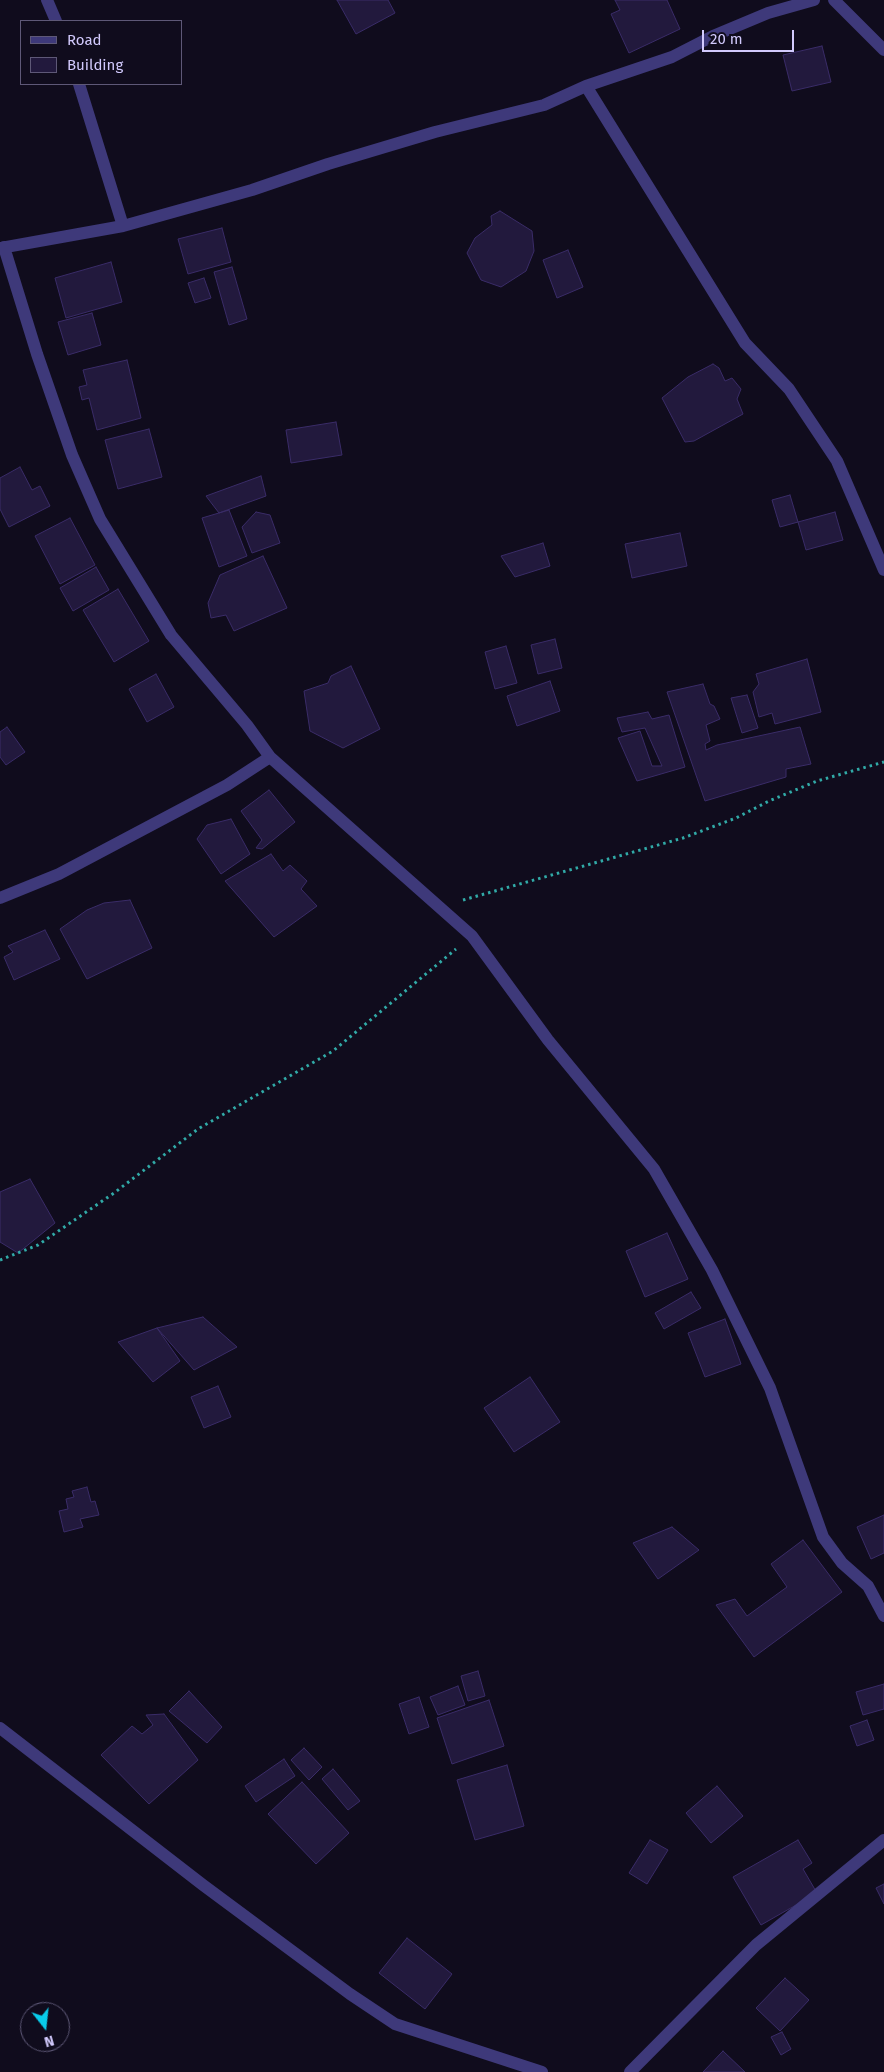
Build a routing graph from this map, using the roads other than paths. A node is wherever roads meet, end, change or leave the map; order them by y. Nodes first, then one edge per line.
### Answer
1 (47, 0) edge
2 (814, 0) edge
3 (834, 0) edge
4 (56, 20) edge
5 (884, 50) edge
6 (79, 85) edge
7 (586, 86) junction
8 (123, 226) junction
9 (2, 248) edge
10 (884, 570) edge
11 (270, 756) junction
12 (0, 898) edge
13 (884, 1616) edge
14 (0, 1728) edge
15 (884, 1840) edge
16 (542, 2072) edge
17 (630, 2072) edge

1 - 4 street
2 - 7 street
3 - 5 street
6 - 8 street
7 - 8 street
7 - 10 street
8 - 9 street
9 - 11 street
11 - 12 street
11 - 13 street
14 - 16 street
15 - 17 street

